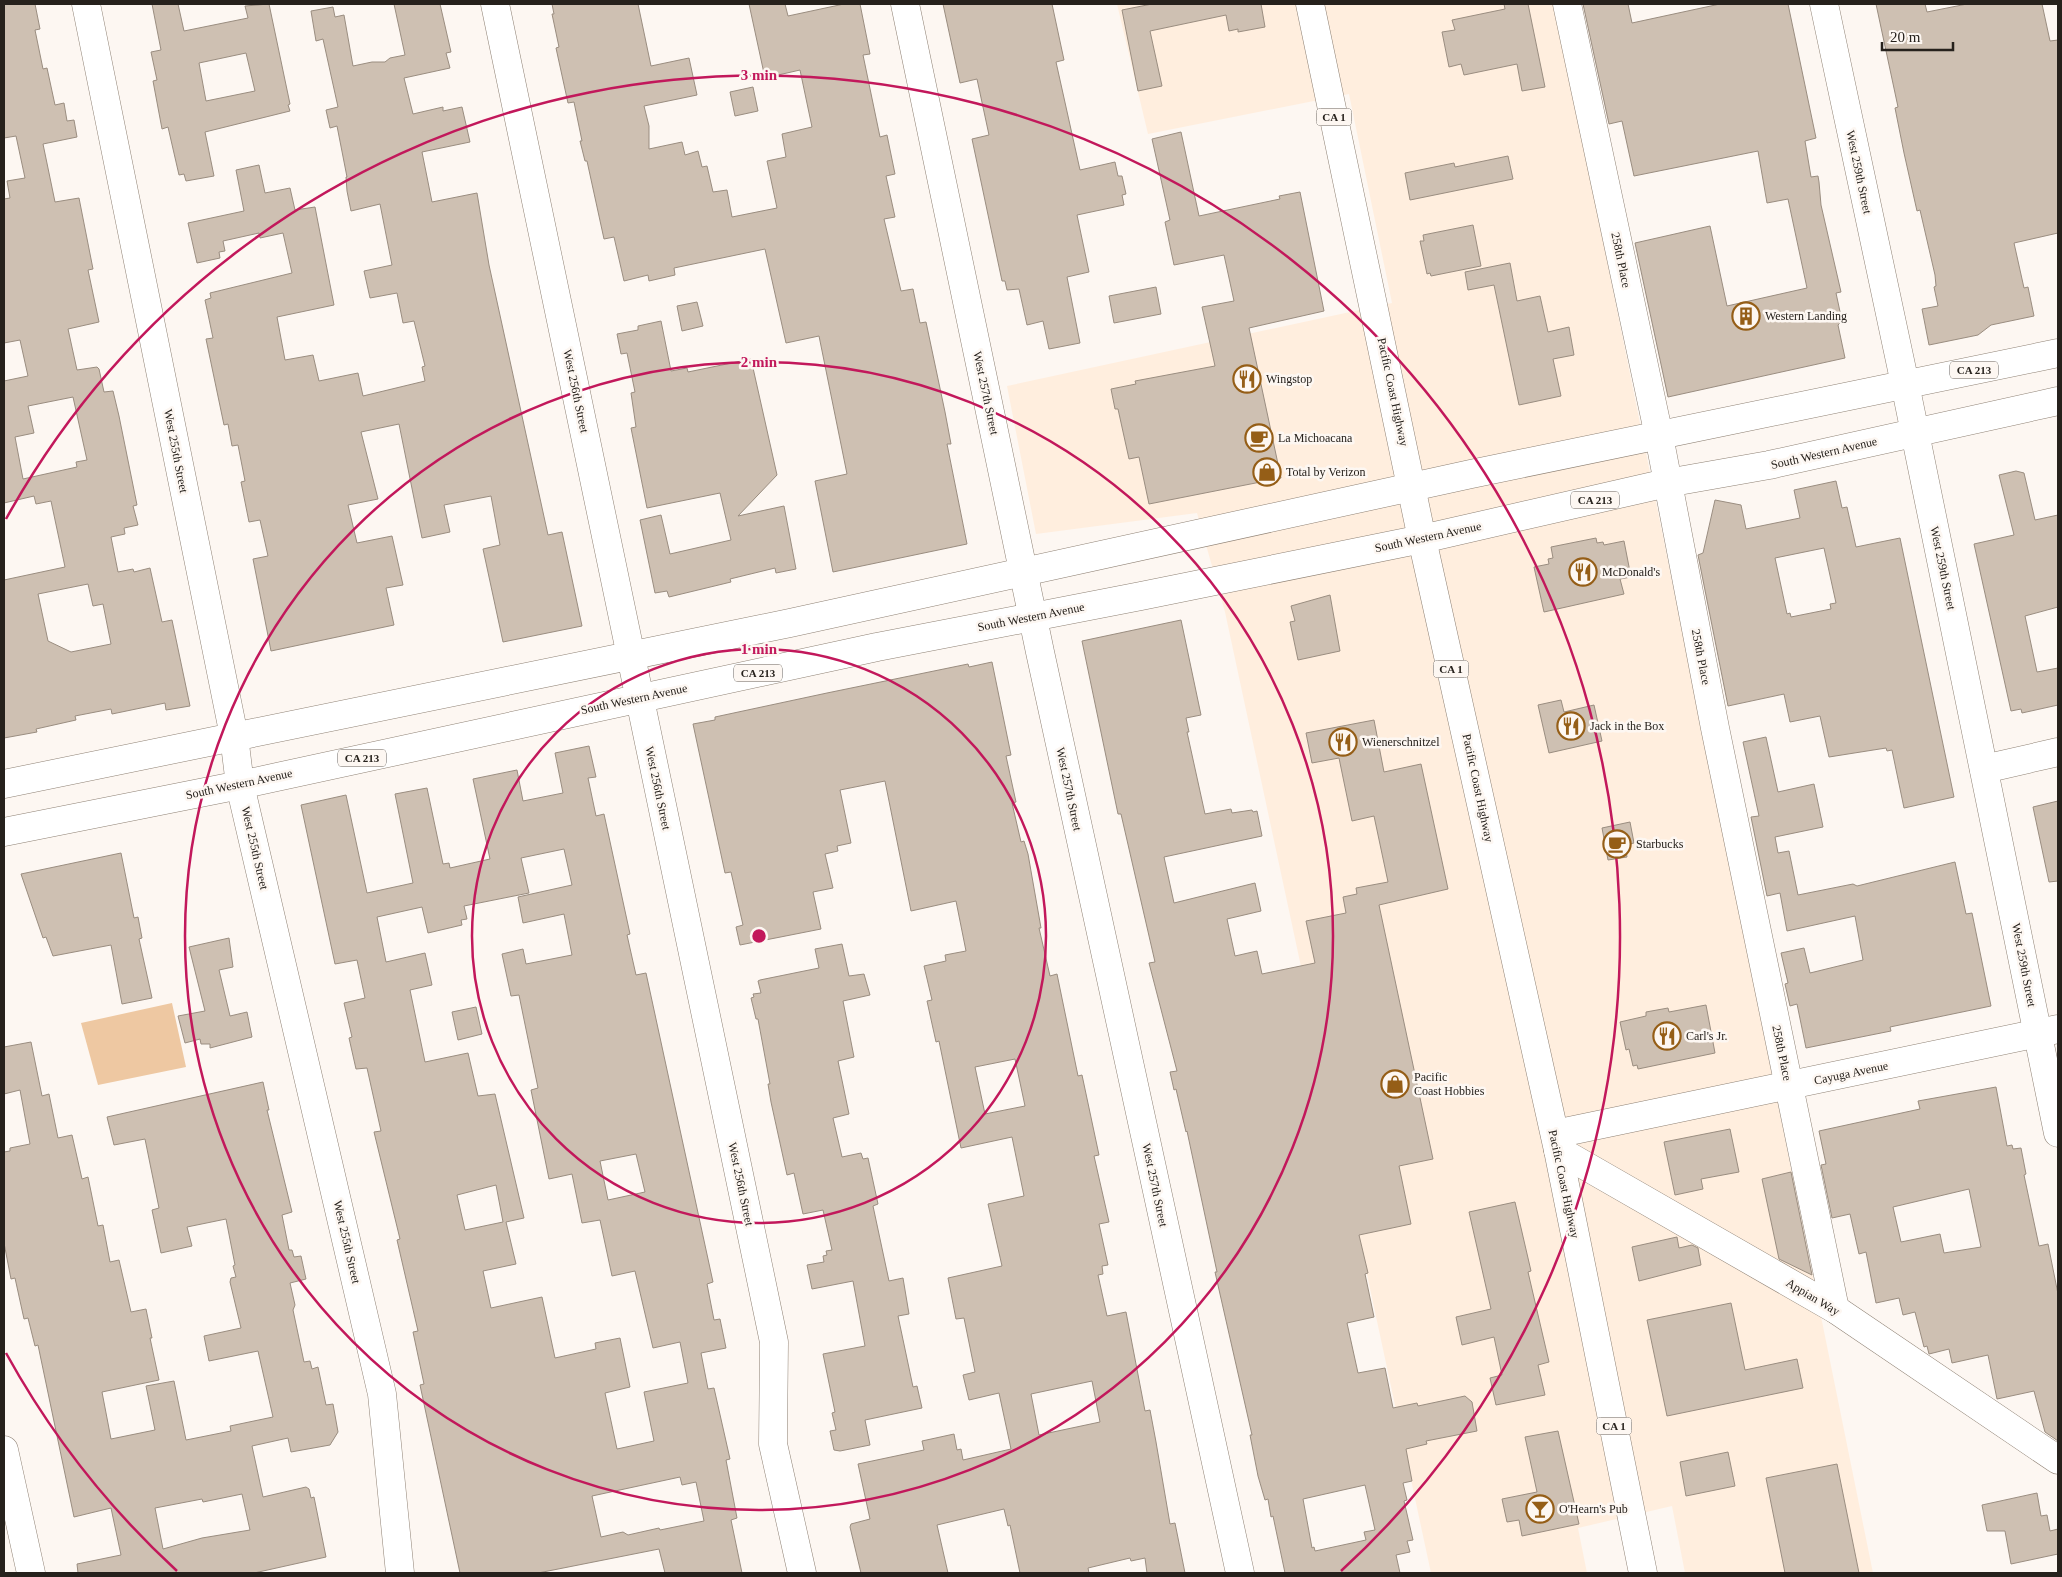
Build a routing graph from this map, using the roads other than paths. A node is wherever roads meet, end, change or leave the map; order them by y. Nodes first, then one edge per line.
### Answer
1 (86, 4) edge
2 (495, 4) edge
3 (905, 4) edge
4 (1310, 4) edge
5 (1567, 4) edge
6 (1824, 4) edge
7 (2058, 354) edge
8 (1905, 384) junction
9 (2058, 401) edge
10 (1914, 432) junction
11 (1659, 436) junction
12 (1666, 484) junction
13 (1413, 488) junction
14 (1422, 539) junction
15 (1024, 573) junction
16 (1032, 617) junction
17 (631, 654) junction
18 (640, 697) junction
19 (234, 736) junction
20 (2058, 752) edge
21 (1984, 769) junction
22 (4, 784) edge
23 (240, 785) junction
24 (4, 832) edge
25 (2048, 1031) edge
26 (1788, 1086) junction
27 (2058, 1133) edge
28 (1556, 1142) junction
29 (1835, 1310) junction
30 (4, 1450) edge
31 (2058, 1460) edge
32 (31, 1573) edge
33 (400, 1573) edge
34 (802, 1573) edge
35 (1240, 1573) edge
36 (1644, 1573) edge

1 - 19 main road, West 255th Street
2 - 17 main road, West 256th Street
3 - 15 main road, West 257th Street
4 - 13 main road, Pacific Coast Highway / CA 1
5 - 11 main road, 258th Place
6 - 8 main road, West 259th Street
7 - 8 main road, CA 213
8 - 10 main road, West 259th Street
8 - 11 main road, CA 213
9 - 10 main road, South Western Avenue / CA 213
10 - 12 main road, South Western Avenue / CA 213
10 - 21 main road, West 259th Street
11 - 12 main road, 258th Place
11 - 13 main road, CA 213
12 - 14 main road, South Western Avenue / CA 213
12 - 26 main road, 258th Place
13 - 14 main road, Pacific Coast Highway / CA 1
13 - 15 main road, CA 213
14 - 16 main road, South Western Avenue / CA 213
14 - 28 main road, Pacific Coast Highway / CA 1
15 - 16 main road, West 257th Street
15 - 17 main road, CA 213
16 - 18 main road, South Western Avenue / CA 213
16 - 35 main road, West 257th Street
17 - 18 main road, West 256th Street
17 - 19 main road, CA 213
18 - 23 main road, South Western Avenue / CA 213
18 - 34 main road, West 256th Street
19 - 22 main road, CA 213
19 - 23 main road, West 255th Street
20 - 21 main road
21 - 25 main road, West 259th Street
23 - 24 main road, South Western Avenue / CA 213
23 - 33 main road, West 255th Street
25 - 26 main road, Cayuga Avenue
25 - 27 main road, West 259th Street
26 - 28 main road, Cayuga Avenue
26 - 29 main road, 258th Place
28 - 29 main road, Appian Way
28 - 36 main road, Pacific Coast Highway / CA 1
29 - 31 main road, Appian Way
30 - 32 main road

